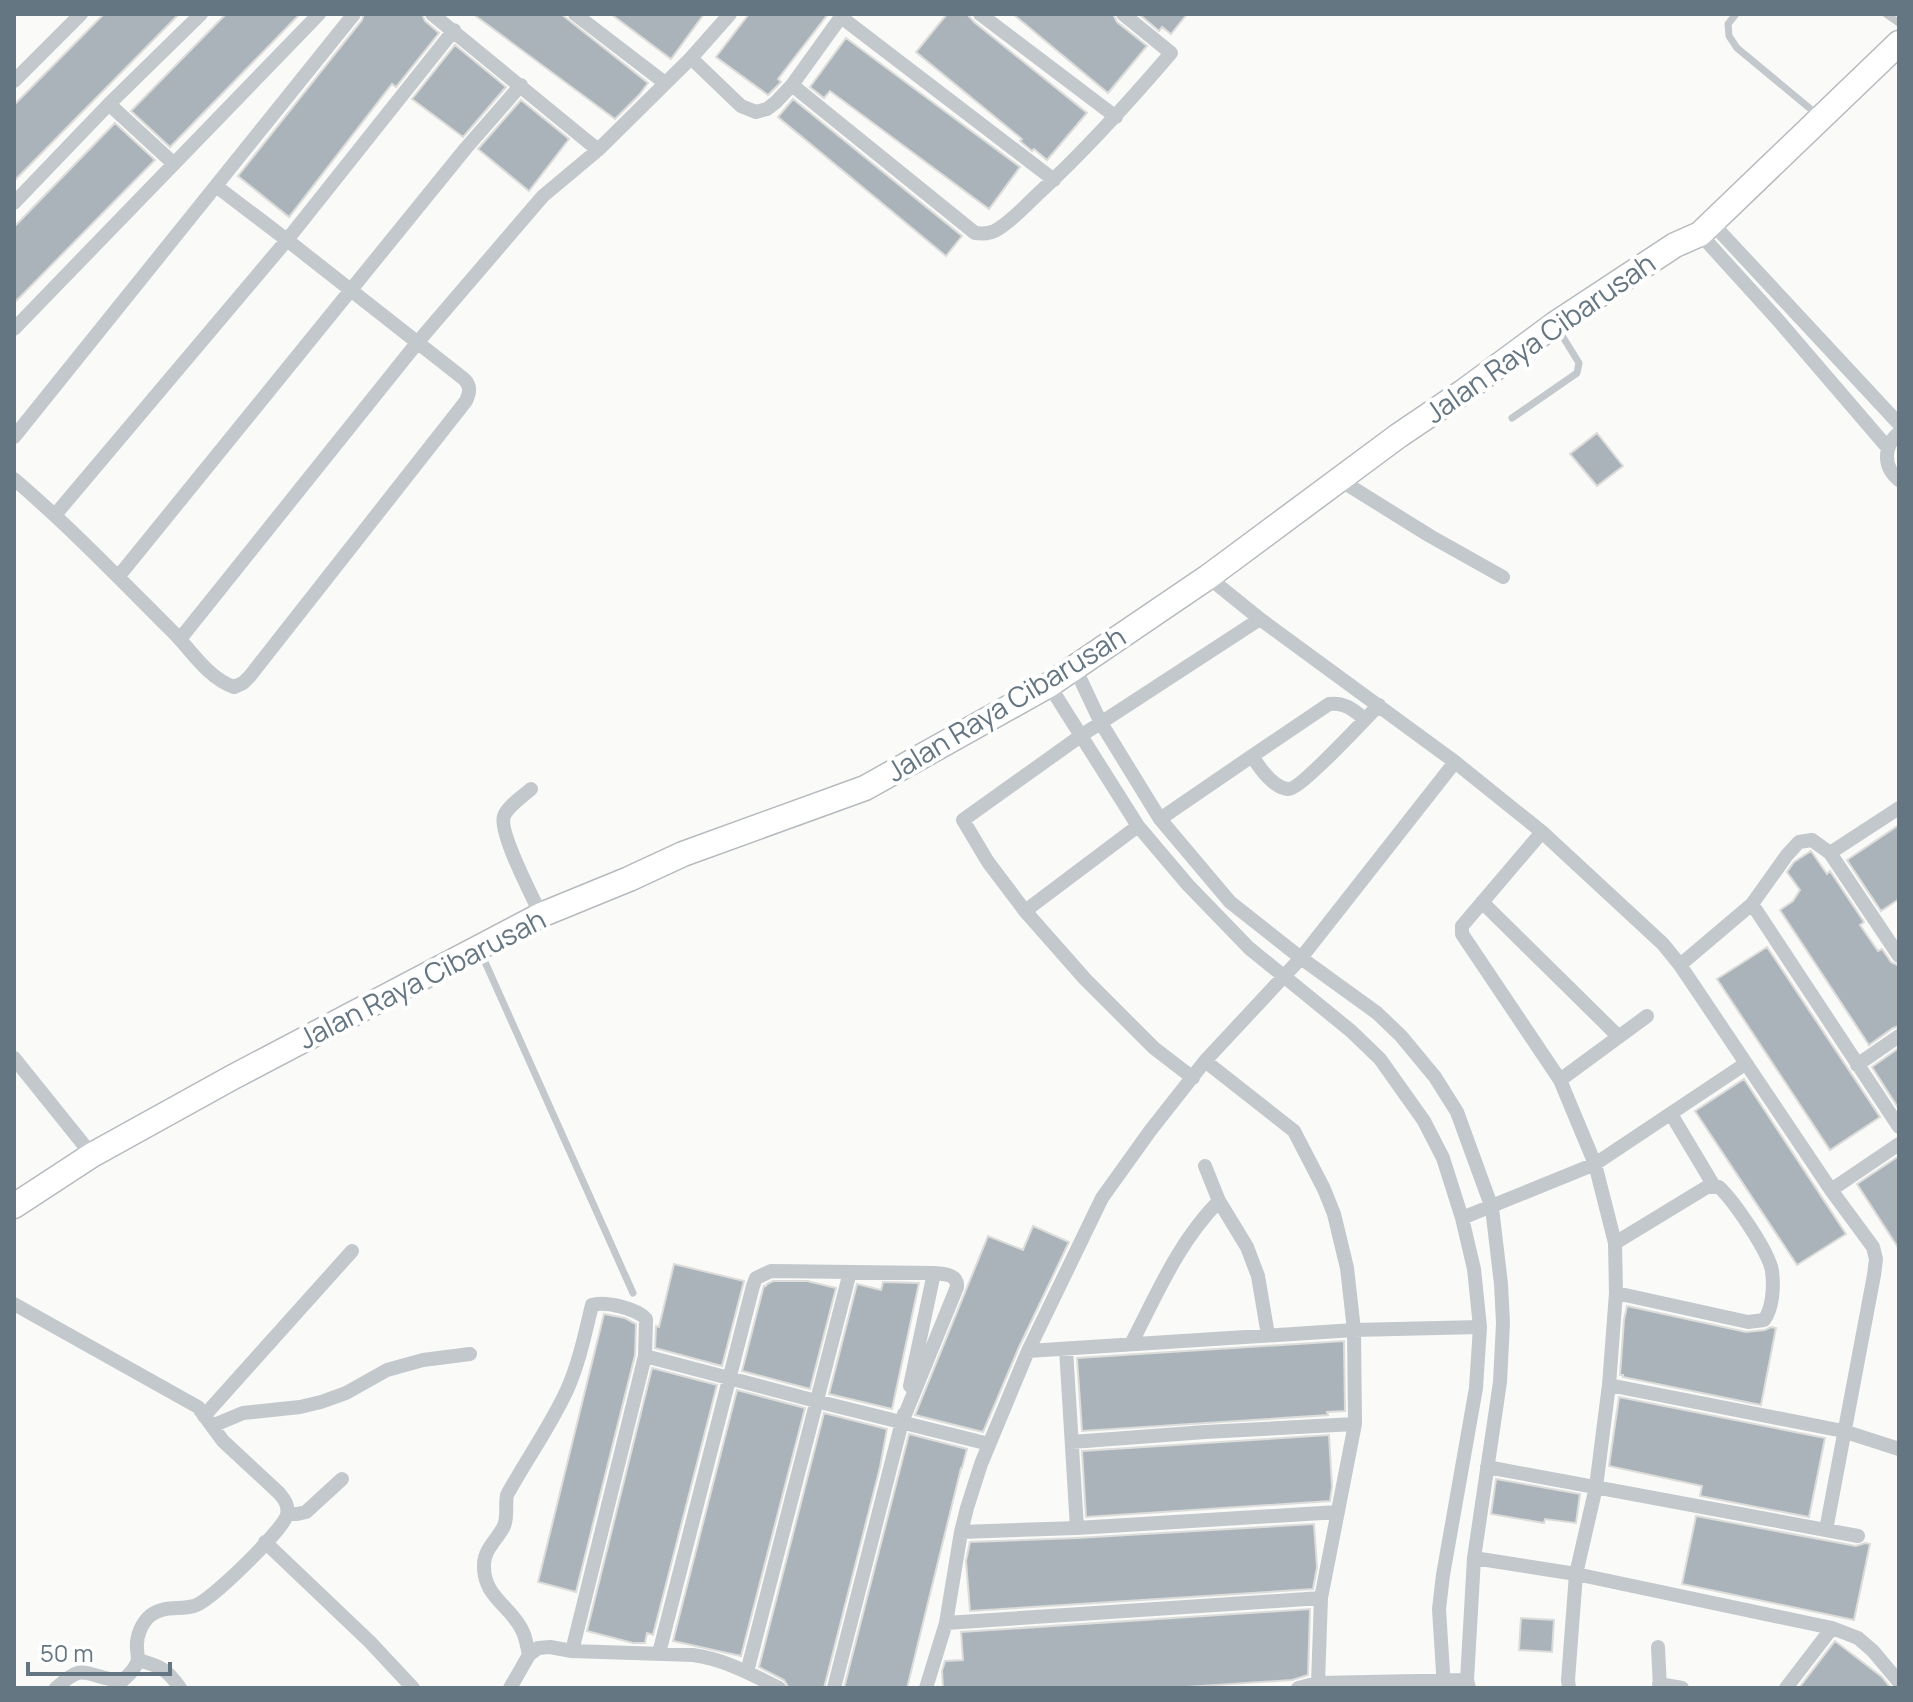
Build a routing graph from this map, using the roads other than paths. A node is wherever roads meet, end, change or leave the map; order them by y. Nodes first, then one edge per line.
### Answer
1 (81, 14) edge
2 (201, 14) edge
3 (319, 14) edge
4 (354, 14) edge
5 (432, 14) edge
6 (575, 14) edge
7 (980, 14) edge
8 (1123, 14) edge
9 (1736, 14) edge
10 (1886, 14) edge
11 (842, 16) edge
12 (720, 17) edge
13 (1899, 23) edge
14 (454, 30) junction
15 (1899, 43) edge
16 (691, 58) junction
17 (14, 81) edge
18 (665, 83) junction
19 (521, 85) junction
20 (792, 85) junction
21 (109, 104) junction
22 (1116, 117) junction
23 (1822, 118) junction
24 (598, 150) junction
25 (174, 164) junction
26 (1054, 180) junction
27 (216, 186) junction
28 (14, 203) edge
29 (1705, 228) junction
30 (287, 240) junction
31 (351, 290) junction
32 (1555, 324) junction
33 (14, 329) edge
34 (417, 343) junction
35 (1512, 418) dead end
36 (1899, 424) edge
37 (1899, 433) edge
38 (14, 437) edge
39 (1887, 447) junction
40 (14, 479) edge
41 (1340, 480) junction
42 (1899, 480) edge
43 (55, 515) junction
44 (118, 577) junction
45 (1208, 577) junction
46 (1503, 577) dead end
47 (1260, 619) junction
48 (180, 639) junction
49 (1075, 668) junction
50 (1049, 685) junction
51 (1379, 705) junction
52 (1365, 719) junction
53 (1101, 723) junction
54 (1082, 735) junction
55 (1252, 756) junction
56 (1455, 762) junction
57 (531, 789) dead end
58 (1899, 808) edge
59 (1160, 819) junction
60 (1138, 826) junction
61 (1542, 832) junction
62 (1830, 853) junction
63 (1482, 902) junction
64 (1752, 904) junction
65 (1025, 911) junction
66 (541, 915) junction
67 (1893, 934) edge
68 (478, 948) junction
69 (1899, 956) edge
70 (1301, 958) junction
71 (1680, 965) junction
72 (1284, 976) junction
73 (1647, 1016) dead end
74 (1899, 1036) edge
75 (1619, 1037) junction
76 (14, 1058) edge
77 (1205, 1061) junction
78 (1745, 1064) junction
79 (1857, 1065) junction
80 (1193, 1078) junction
81 (1560, 1080) junction
82 (1671, 1114) junction
83 (1899, 1127) edge
84 (1899, 1144) edge
85 (92, 1155) junction
86 (1595, 1164) junction
87 (1205, 1166) dead end
88 (1714, 1186) junction
89 (1831, 1190) junction
90 (1219, 1201) junction
91 (14, 1206) edge
92 (1492, 1208) junction
93 (1462, 1218) junction
94 (1615, 1243) junction
95 (352, 1251) dead end
96 (850, 1272) junction
97 (934, 1273) junction
98 (633, 1293) dead end
99 (1616, 1293) junction
100 (14, 1304) edge
101 (1480, 1327) junction
102 (1354, 1330) junction
103 (1268, 1335) junction
104 (1131, 1344) junction
105 (1066, 1349) junction
106 (1028, 1351) junction
107 (470, 1354) dead end
108 (645, 1356) junction
109 (729, 1377) junction
110 (1609, 1385) junction
111 (816, 1401) junction
112 (208, 1421) junction
113 (902, 1422) junction
114 (1355, 1424) junction
115 (1843, 1431) junction
116 (1072, 1442) junction
117 (989, 1444) junction
118 (1899, 1449) edge
119 (1487, 1467) junction
120 (342, 1479) dead end
121 (1596, 1487) junction
122 (1338, 1512) junction
123 (287, 1514) junction
124 (1077, 1528) junction
125 (1826, 1530) junction
126 (961, 1532) junction
127 (1858, 1536) dead end
128 (265, 1542) junction
129 (1474, 1558) junction
130 (1576, 1574) junction
131 (1321, 1598) junction
132 (946, 1623) junction
133 (1832, 1628) junction
134 (1658, 1647) dead end
135 (572, 1651) junction
136 (659, 1653) junction
137 (529, 1655) junction
138 (138, 1660) junction
139 (747, 1672) junction
140 (1318, 1683) junction
141 (1468, 1684) edge
142 (1443, 1685) edge
143 (1660, 1686) edge
144 (1899, 1686) edge
145 (56, 1688) edge
146 (180, 1688) edge
147 (413, 1688) edge
148 (510, 1688) edge
149 (779, 1688) edge
150 (834, 1688) edge
151 (926, 1688) edge
152 (1298, 1688) edge
153 (1569, 1688) edge
154 (1682, 1688) edge
155 (1786, 1688) edge

1 - 17 street
2 - 21 street
3 - 25 street
4 - 27 street
5 - 14 street
6 - 18 street
7 - 22 street
8 - 22 street
9 - 23 lane
10 - 13 lane
11 - 20 street
11 - 26 street
12 - 16 street
14 - 19 street
14 - 30 street
15 - 23 main road, Jalan Raya Cibarusah
16 - 18 street
16 - 20 street
18 - 24 street
19 - 24 street
19 - 31 street
20 - 26 street
21 - 25 street
21 - 28 street
22 - 26 street
23 - 29 main road, Jalan Raya Cibarusah
24 - 34 street
25 - 33 street
27 - 30 street
27 - 38 street
29 - 32 main road, Jalan Raya Cibarusah
29 - 36 street
29 - 39 street
30 - 31 street
30 - 43 street
31 - 34 street
31 - 44 street
32 - 35 lane
32 - 41 main road, Jalan Raya Cibarusah
34 - 48 street
34 - 48 street
37 - 39 street
39 - 42 street
40 - 43 street
41 - 45 main road, Jalan Raya Cibarusah
41 - 46 street
43 - 44 street
44 - 48 street
45 - 47 street
45 - 49 main road, Jalan Raya Cibarusah
47 - 51 street
47 - 53 street
49 - 50 main road, Jalan Raya Cibarusah
49 - 53 street
50 - 54 street
50 - 66 main road, Jalan Raya Cibarusah
51 - 52 street
51 - 56 street
52 - 55 street
52 - 55 street
53 - 54 street
53 - 59 street
54 - 60 street
54 - 65 street
55 - 59 street
56 - 61 street
56 - 70 street
57 - 66 street
58 - 62 street
59 - 70 street
60 - 65 street
60 - 72 street
61 - 63 street
61 - 71 street
62 - 64 street
62 - 67 street
63 - 75 street
63 - 81 street
64 - 71 street
64 - 79 street
65 - 80 street
66 - 68 main road, Jalan Raya Cibarusah
67 - 69 street
68 - 85 main road, Jalan Raya Cibarusah
68 - 98 lane
70 - 72 street
70 - 92 street
71 - 78 street
72 - 77 street
72 - 93 street
73 - 75 street
74 - 79 street
75 - 81 street
76 - 85 street
77 - 80 street
77 - 102 street
78 - 82 street
78 - 89 street
79 - 83 street
80 - 106 street
81 - 86 street
82 - 86 street
82 - 88 street
84 - 89 street
85 - 91 main road, Jalan Raya Cibarusah
86 - 92 street
86 - 94 street
87 - 90 street
88 - 94 street
88 - 99 street
89 - 115 street
90 - 103 street
90 - 104 street
92 - 93 street
92 - 119 street
93 - 101 street
94 - 99 street
95 - 112 street
96 - 97 street
96 - 109 street
96 - 111 street
97 - 113 street
97 - 113 street
99 - 110 street
100 - 112 street
101 - 102 street
101 - 142 street
102 - 103 street
102 - 114 street
103 - 104 street
104 - 105 street
105 - 106 street
105 - 116 street
106 - 117 street
107 - 112 street
108 - 109 street
108 - 135 street
108 - 137 street
109 - 111 street
109 - 136 street
110 - 115 street
110 - 121 street
111 - 113 street
111 - 139 street
112 - 123 street
113 - 117 street
113 - 150 street
114 - 116 street
114 - 122 street
115 - 118 street
115 - 125 street
116 - 124 street
117 - 126 street
119 - 121 street
119 - 129 street
120 - 123 street
121 - 125 street
121 - 130 street
122 - 124 street
122 - 131 street
123 - 128 street
124 - 126 street
125 - 127 street
126 - 132 street
128 - 138 street
128 - 147 street
129 - 130 street
129 - 141 street
130 - 133 street
130 - 153 street
131 - 132 street
131 - 140 street
132 - 151 street
133 - 144 street
133 - 155 street
134 - 143 street
135 - 136 street
135 - 137 street
136 - 139 street
137 - 148 street
138 - 145 street
138 - 146 street
139 - 149 street
140 - 142 street
140 - 152 street
141 - 142 street
143 - 154 street

